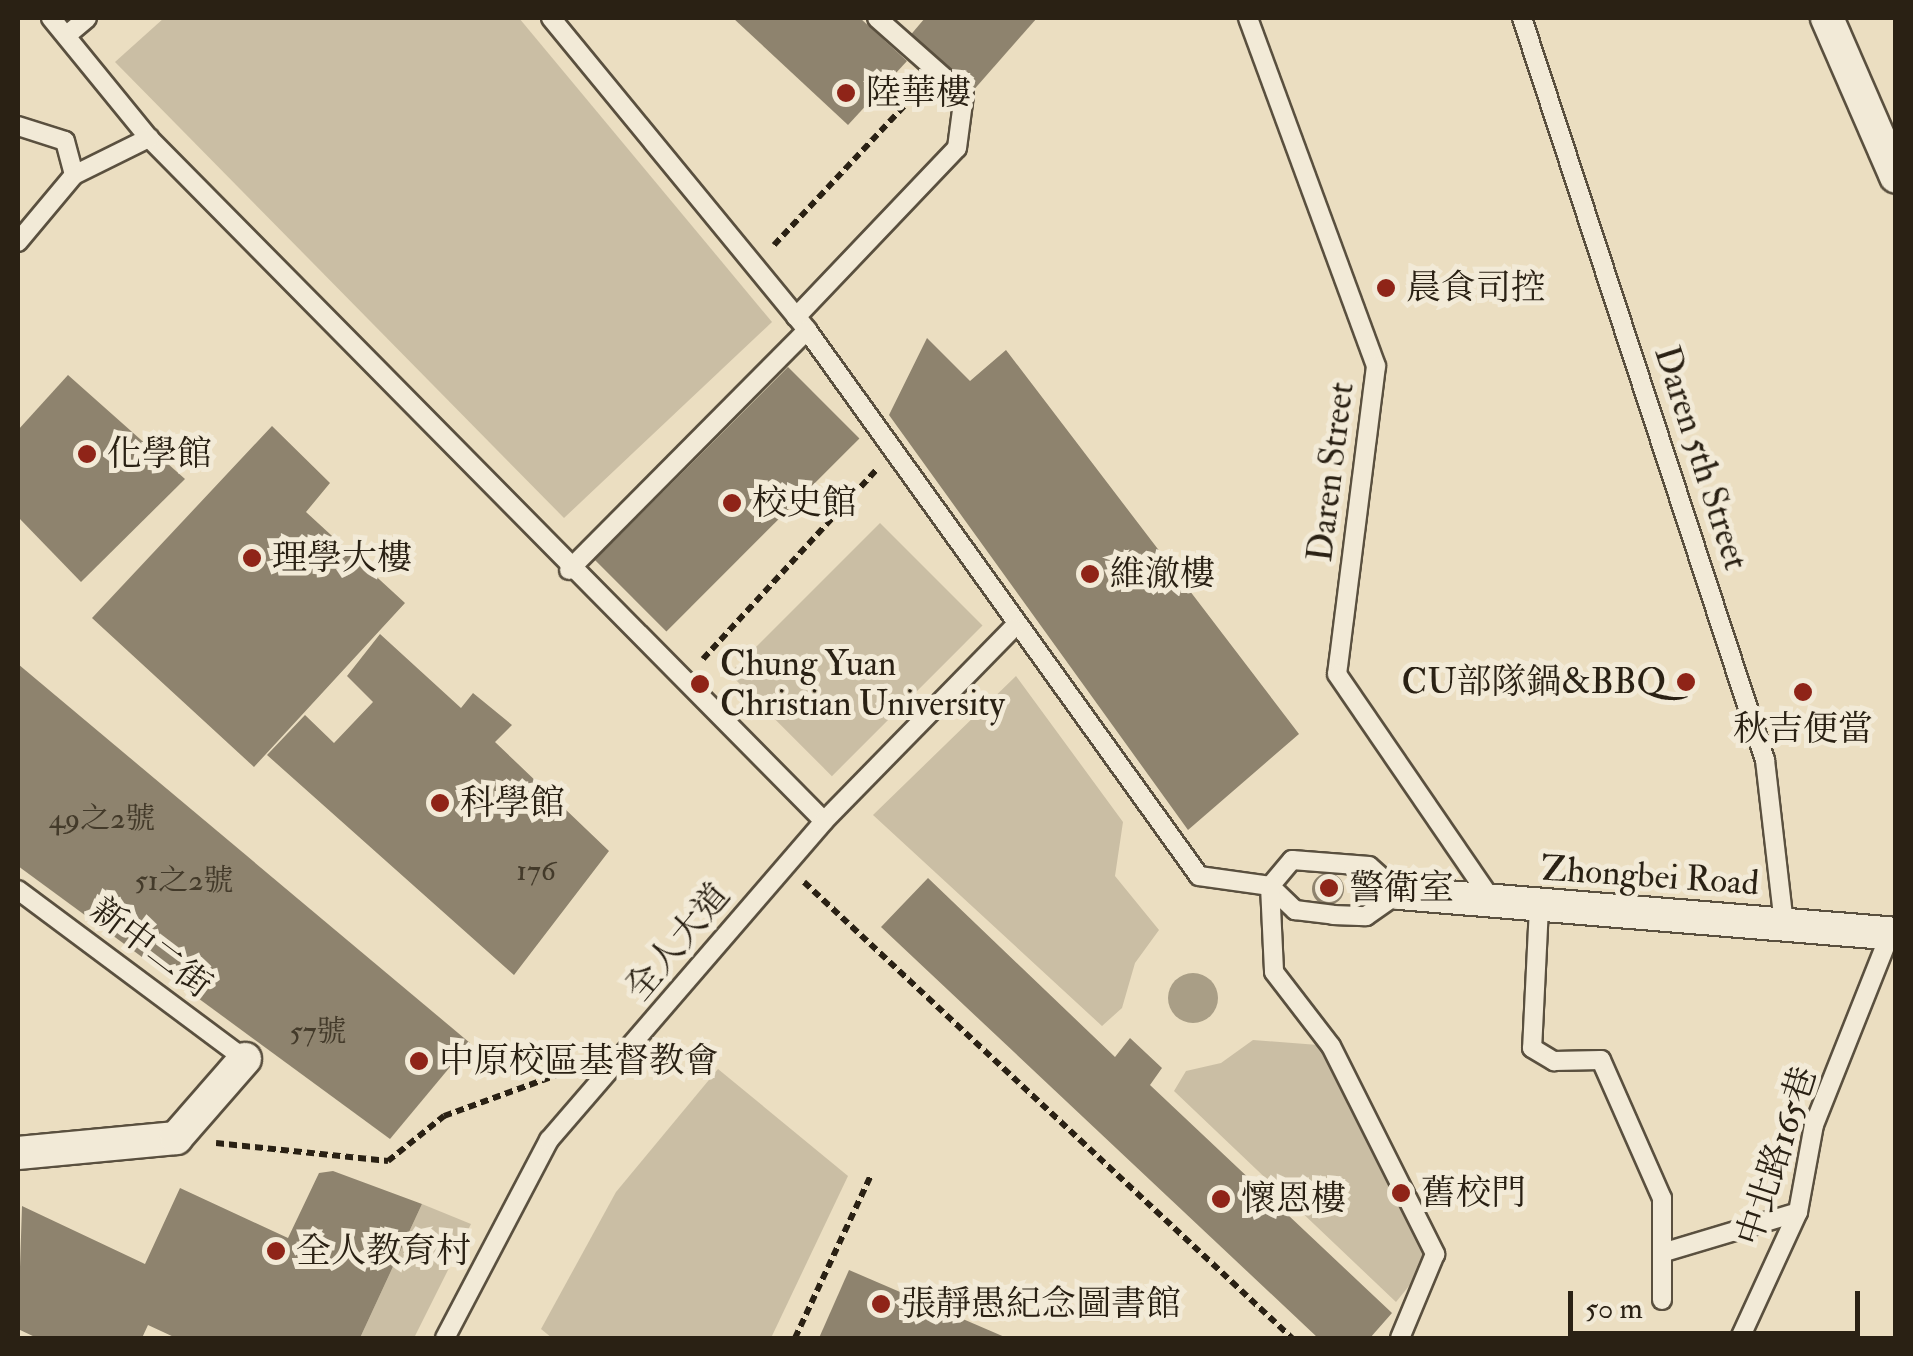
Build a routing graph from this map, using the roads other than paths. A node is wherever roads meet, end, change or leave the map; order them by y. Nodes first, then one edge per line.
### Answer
1 (51, 18) edge
2 (87, 18) edge
3 (878, 18) edge
4 (1248, 18) edge
5 (1522, 18) edge
6 (1828, 18) edge
7 (556, 20) edge
8 (67, 35) junction
9 (18, 126) edge
10 (149, 138) junction
11 (74, 175) junction
12 (1896, 177) edge
13 (18, 242) edge
14 (801, 323) junction
15 (569, 570) junction
16 (1013, 628) junction
17 (824, 821) junction
18 (1270, 886) junction
19 (18, 890) edge
20 (1398, 893) junction
21 (1496, 907) junction
22 (1539, 907) junction
23 (1784, 926) junction
24 (1892, 934) edge
25 (245, 1059) joint
26 (18, 1153) edge
27 (1798, 1212) junction
28 (1665, 1252) junction
29 (1662, 1300) dead end
30 (446, 1338) edge
31 (1400, 1338) edge
32 (1740, 1338) edge

1 - 8 lane
2 - 8 lane
3 - 14 lane
4 - 21 lane, Daren Street
5 - 23 lane, Daren 5th Street
6 - 12 street
7 - 14 lane
8 - 10 lane
9 - 11 lane
10 - 11 lane
10 - 15 lane
11 - 13 lane
14 - 15 lane
14 - 16 lane
15 - 17 lane
16 - 17 lane, 全人大道
16 - 18 lane
17 - 30 lane, 全人大道
18 - 20 lane
18 - 20 lane
18 - 31 lane
19 - 25 lane, 新中二街
20 - 21 street, Zhongbei Road
21 - 22 street, Zhongbei Road
22 - 23 street, Zhongbei Road
22 - 28 lane
23 - 24 street, Zhongbei Road
24 - 27 lane, 中北路165巷
25 - 26 street
27 - 28 lane
27 - 32 lane, 中北路165巷
28 - 29 lane

